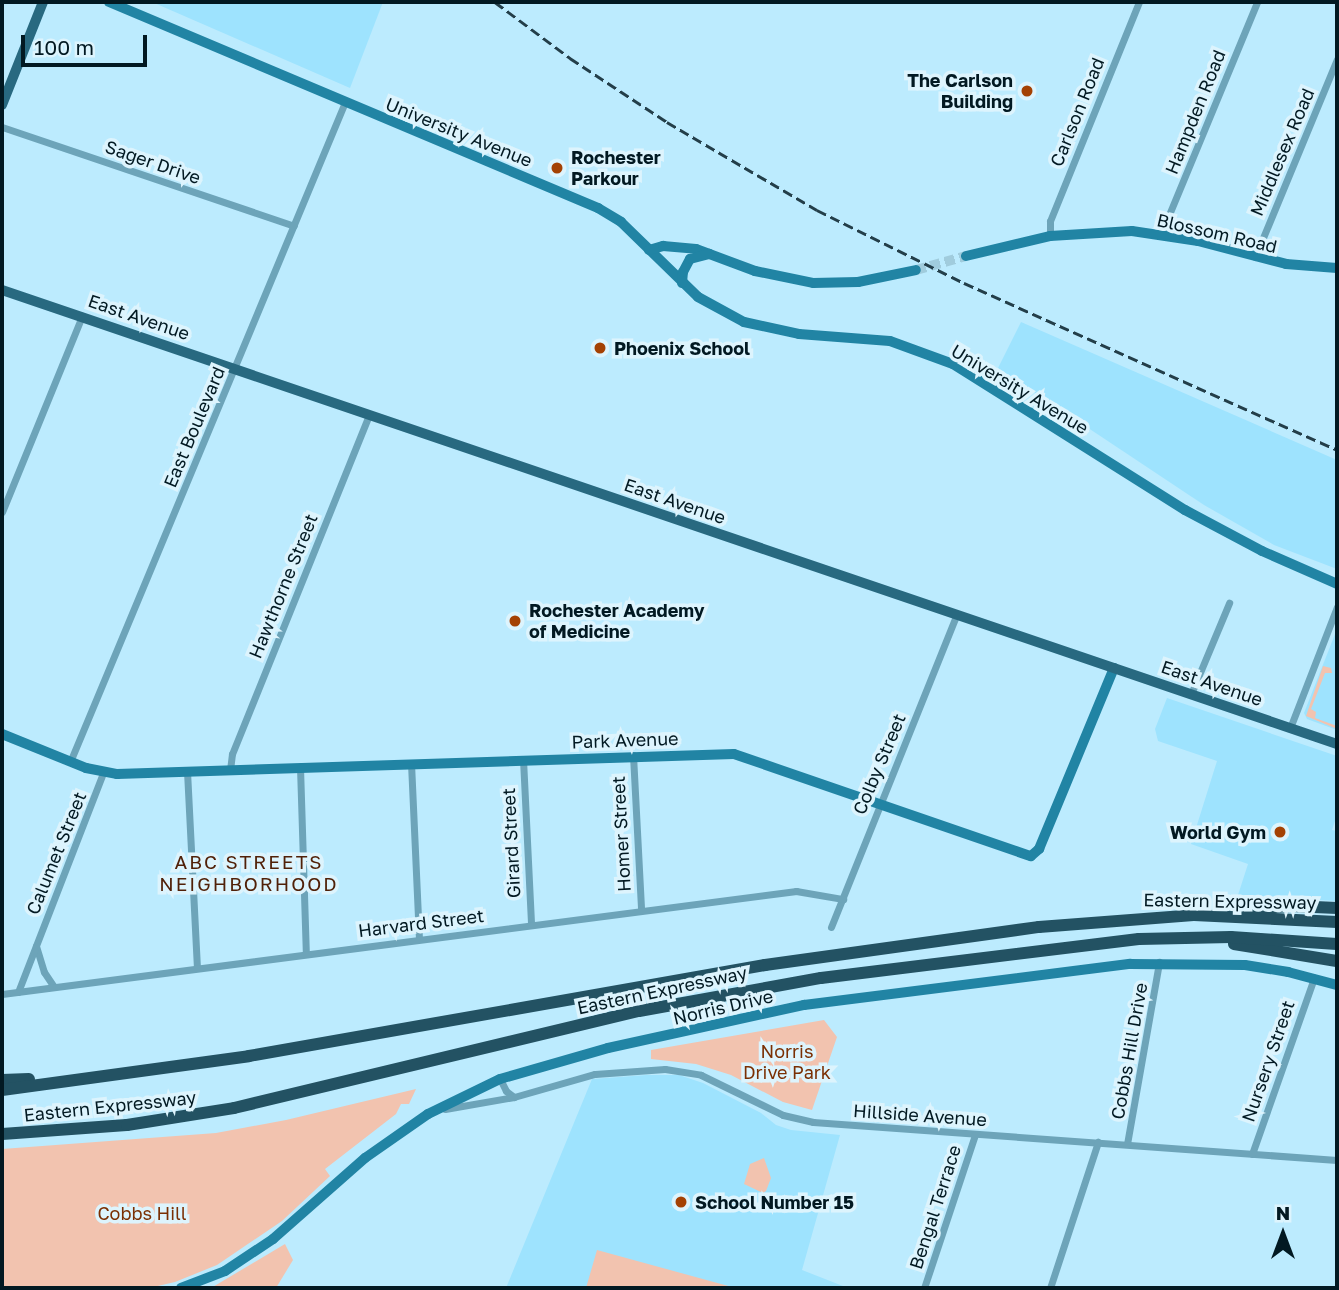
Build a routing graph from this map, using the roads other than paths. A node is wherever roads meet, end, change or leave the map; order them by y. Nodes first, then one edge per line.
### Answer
1 (43, 2) edge
2 (109, 2) edge
3 (1139, 2) edge
4 (1257, 2) edge
5 (1337, 59) edge
6 (345, 102) junction
7 (2, 105) edge
8 (2, 127) edge
9 (294, 226) junction
10 (1161, 234) junction
11 (1050, 236) junction
12 (649, 250) junction
13 (710, 254) junction
14 (966, 256) tunnel mouth
15 (1255, 257) junction
16 (1337, 268) edge
17 (916, 270) tunnel mouth
18 (682, 282) junction
19 (2, 290) edge
20 (82, 316) junction
21 (236, 369) junction
22 (369, 415) junction
23 (2, 512) edge
24 (1337, 584) edge
25 (1229, 603) dead end
26 (1337, 607) edge
27 (957, 614) junction
28 (1114, 668) junction
29 (1191, 694) junction
30 (1290, 728) junction
31 (2, 734) edge
32 (1337, 744) edge
33 (633, 755) junction
34 (523, 759) junction
35 (70, 762) junction
36 (411, 763) junction
37 (300, 767) junction
38 (230, 769) junction
39 (187, 771) junction
40 (103, 773) junction
41 (879, 804) junction
42 (843, 899) junction
43 (1337, 908) edge
44 (641, 910) junction
45 (1147, 916) junction
46 (1337, 922) edge
47 (531, 925) junction
48 (831, 926) dead end
49 (1185, 937) junction
50 (419, 939) junction
51 (1337, 944) edge
52 (36, 945) junction
53 (306, 953) junction
54 (1337, 961) edge
55 (1159, 962) junction
56 (197, 968) junction
57 (1314, 978) junction
58 (1337, 985) edge
59 (54, 987) junction
60 (18, 992) junction
61 (2, 994) edge
62 (127, 1073) junction
63 (500, 1079) junction
64 (2, 1080) edge
65 (2, 1090) edge
66 (514, 1097) junction
67 (428, 1114) junction
68 (2, 1135) edge
69 (975, 1135) junction
70 (1098, 1142) junction
71 (1127, 1144) junction
72 (1252, 1154) junction
73 (1337, 1160) edge
74 (181, 1288) edge
75 (924, 1288) edge
76 (1050, 1288) edge

1 - 7 main road
2 - 6 street, University Avenue
3 - 11 street, Carlson Road
4 - 10 street, Hampden Road
5 - 15 street, Middlesex Road
6 - 9 street, East Boulevard
6 - 12 street, University Avenue
8 - 9 street, Sager Drive
9 - 21 street, East Boulevard
10 - 11 street, Blossom Road
10 - 15 street, Blossom Road
11 - 14 street, Blossom Road
12 - 13 street
12 - 18 street, University Avenue
13 - 17 street
13 - 18 street
15 - 16 street, Blossom Road
18 - 24 street, University Avenue
19 - 20 main road, East Avenue
20 - 21 main road, East Avenue
20 - 23 street
21 - 22 main road, East Avenue
21 - 35 street, East Boulevard
22 - 27 main road, East Avenue
22 - 38 street, Hawthorne Street
25 - 29 street
26 - 30 street
27 - 28 main road, East Avenue
27 - 41 street, Colby Street
28 - 29 main road, East Avenue
28 - 41 street, Park Avenue
29 - 30 main road, East Avenue
30 - 32 main road, East Avenue
31 - 35 street, Park Avenue
33 - 34 street, Park Avenue
33 - 41 street, Park Avenue
33 - 44 street, Homer Street
34 - 36 street, Park Avenue
34 - 47 street, Girard Street
35 - 40 street, Park Avenue
36 - 37 street, Park Avenue
36 - 50 street
37 - 38 street, Park Avenue
37 - 53 street
38 - 39 street, Park Avenue
39 - 40 street, Park Avenue
39 - 56 street
40 - 52 street, Calumet Street
41 - 42 street, Colby Street
42 - 44 street, Harvard Street
42 - 48 street, Colby Street
43 - 45 highway
44 - 47 street, Harvard Street
45 - 46 highway, Eastern Expressway
45 - 62 highway, Eastern Expressway
47 - 50 street, Harvard Street
49 - 51 highway, Eastern Expressway
49 - 54 highway
49 - 68 highway, Eastern Expressway
50 - 53 street, Harvard Street
52 - 59 street
52 - 60 street, Calumet Street
53 - 56 street, Harvard Street
55 - 57 street, Norris Drive
55 - 63 street, Norris Drive
55 - 71 street, Cobbs Hill Drive
56 - 59 street, Harvard Street
57 - 58 street, Norris Drive
57 - 72 street, Nursery Street
59 - 60 street, Harvard Street
60 - 61 street, Harvard Street
62 - 64 highway
62 - 65 highway, Eastern Expressway
63 - 66 street
63 - 67 street, Norris Drive
66 - 67 street, Hillside Avenue
66 - 69 street, Hillside Avenue
67 - 74 street, Norris Drive
69 - 70 street, Hillside Avenue
69 - 75 street, Bengal Terrace
70 - 71 street, Hillside Avenue
70 - 76 street
71 - 72 street, Hillside Avenue
72 - 73 street, Hillside Avenue

